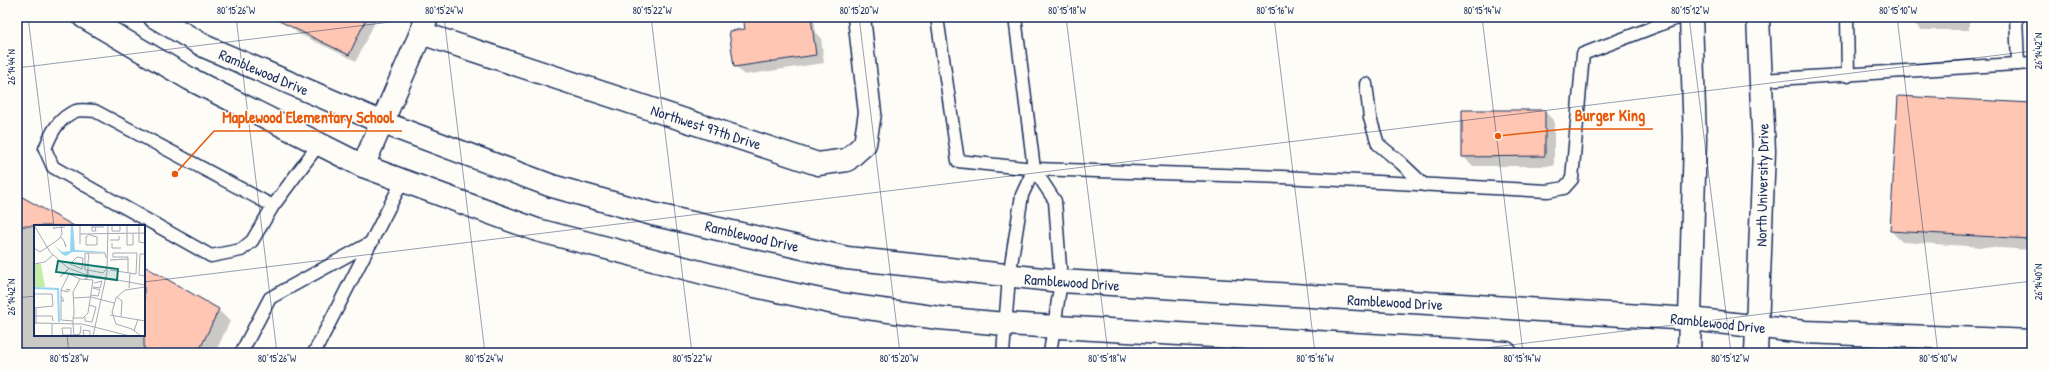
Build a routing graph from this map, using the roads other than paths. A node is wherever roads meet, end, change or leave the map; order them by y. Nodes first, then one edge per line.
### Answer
1 (84, 17) edge
2 (155, 17) edge
3 (858, 17) edge
4 (938, 17) edge
5 (1014, 17) edge
6 (1680, 17) edge
7 (1691, 17) edge
8 (1758, 17) edge
9 (1847, 17) edge
10 (2016, 17) edge
11 (424, 25) edge
12 (2032, 63) edge
13 (2018, 64) junction
14 (1848, 76) junction
15 (1762, 80) junction
16 (1366, 84) dead end
17 (382, 122) junction
18 (319, 144) junction
19 (363, 166) junction
20 (1034, 169) junction
21 (402, 180) junction
22 (1424, 185) junction
23 (273, 206) junction
24 (372, 242) junction
25 (1009, 277) junction
26 (1061, 281) junction
27 (1691, 319) junction
28 (1005, 324) junction
29 (1055, 326) junction
30 (1758, 328) junction
31 (2032, 341) edge
32 (241, 353) edge
33 (314, 353) edge
34 (1003, 353) edge
35 (1050, 353) edge
36 (1506, 353) edge
37 (1689, 353) edge
38 (1756, 353) edge

1 - 18 street
2 - 17 street, Ramblewood Drive
3 - 11 street, Northwest 97th Drive
4 - 20 lane
5 - 20 lane
6 - 22 lane
7 - 27 street
8 - 15 street, North University Drive
9 - 14 lane
10 - 13 lane
11 - 17 street, Northwest 97th Drive
12 - 13 lane
13 - 14 lane
14 - 15 lane
15 - 30 street, North University Drive
16 - 22 lane
17 - 19 street, Northwest 97th Drive
17 - 25 street, Ramblewood Drive
18 - 19 street
18 - 23 lane
19 - 21 street
20 - 22 lane
20 - 25 lane
20 - 26 lane
21 - 24 lane
21 - 28 street
23 - 23 lane
24 - 32 lane
24 - 33 lane
25 - 26 street, Ramblewood Drive
25 - 28 lane
26 - 27 street, Ramblewood Drive
26 - 29 lane
27 - 30 street, Ramblewood Drive
27 - 37 street
28 - 29 street
28 - 34 lane
29 - 35 lane
29 - 36 street
30 - 31 street, Ramblewood Drive
30 - 38 street, North University Drive

